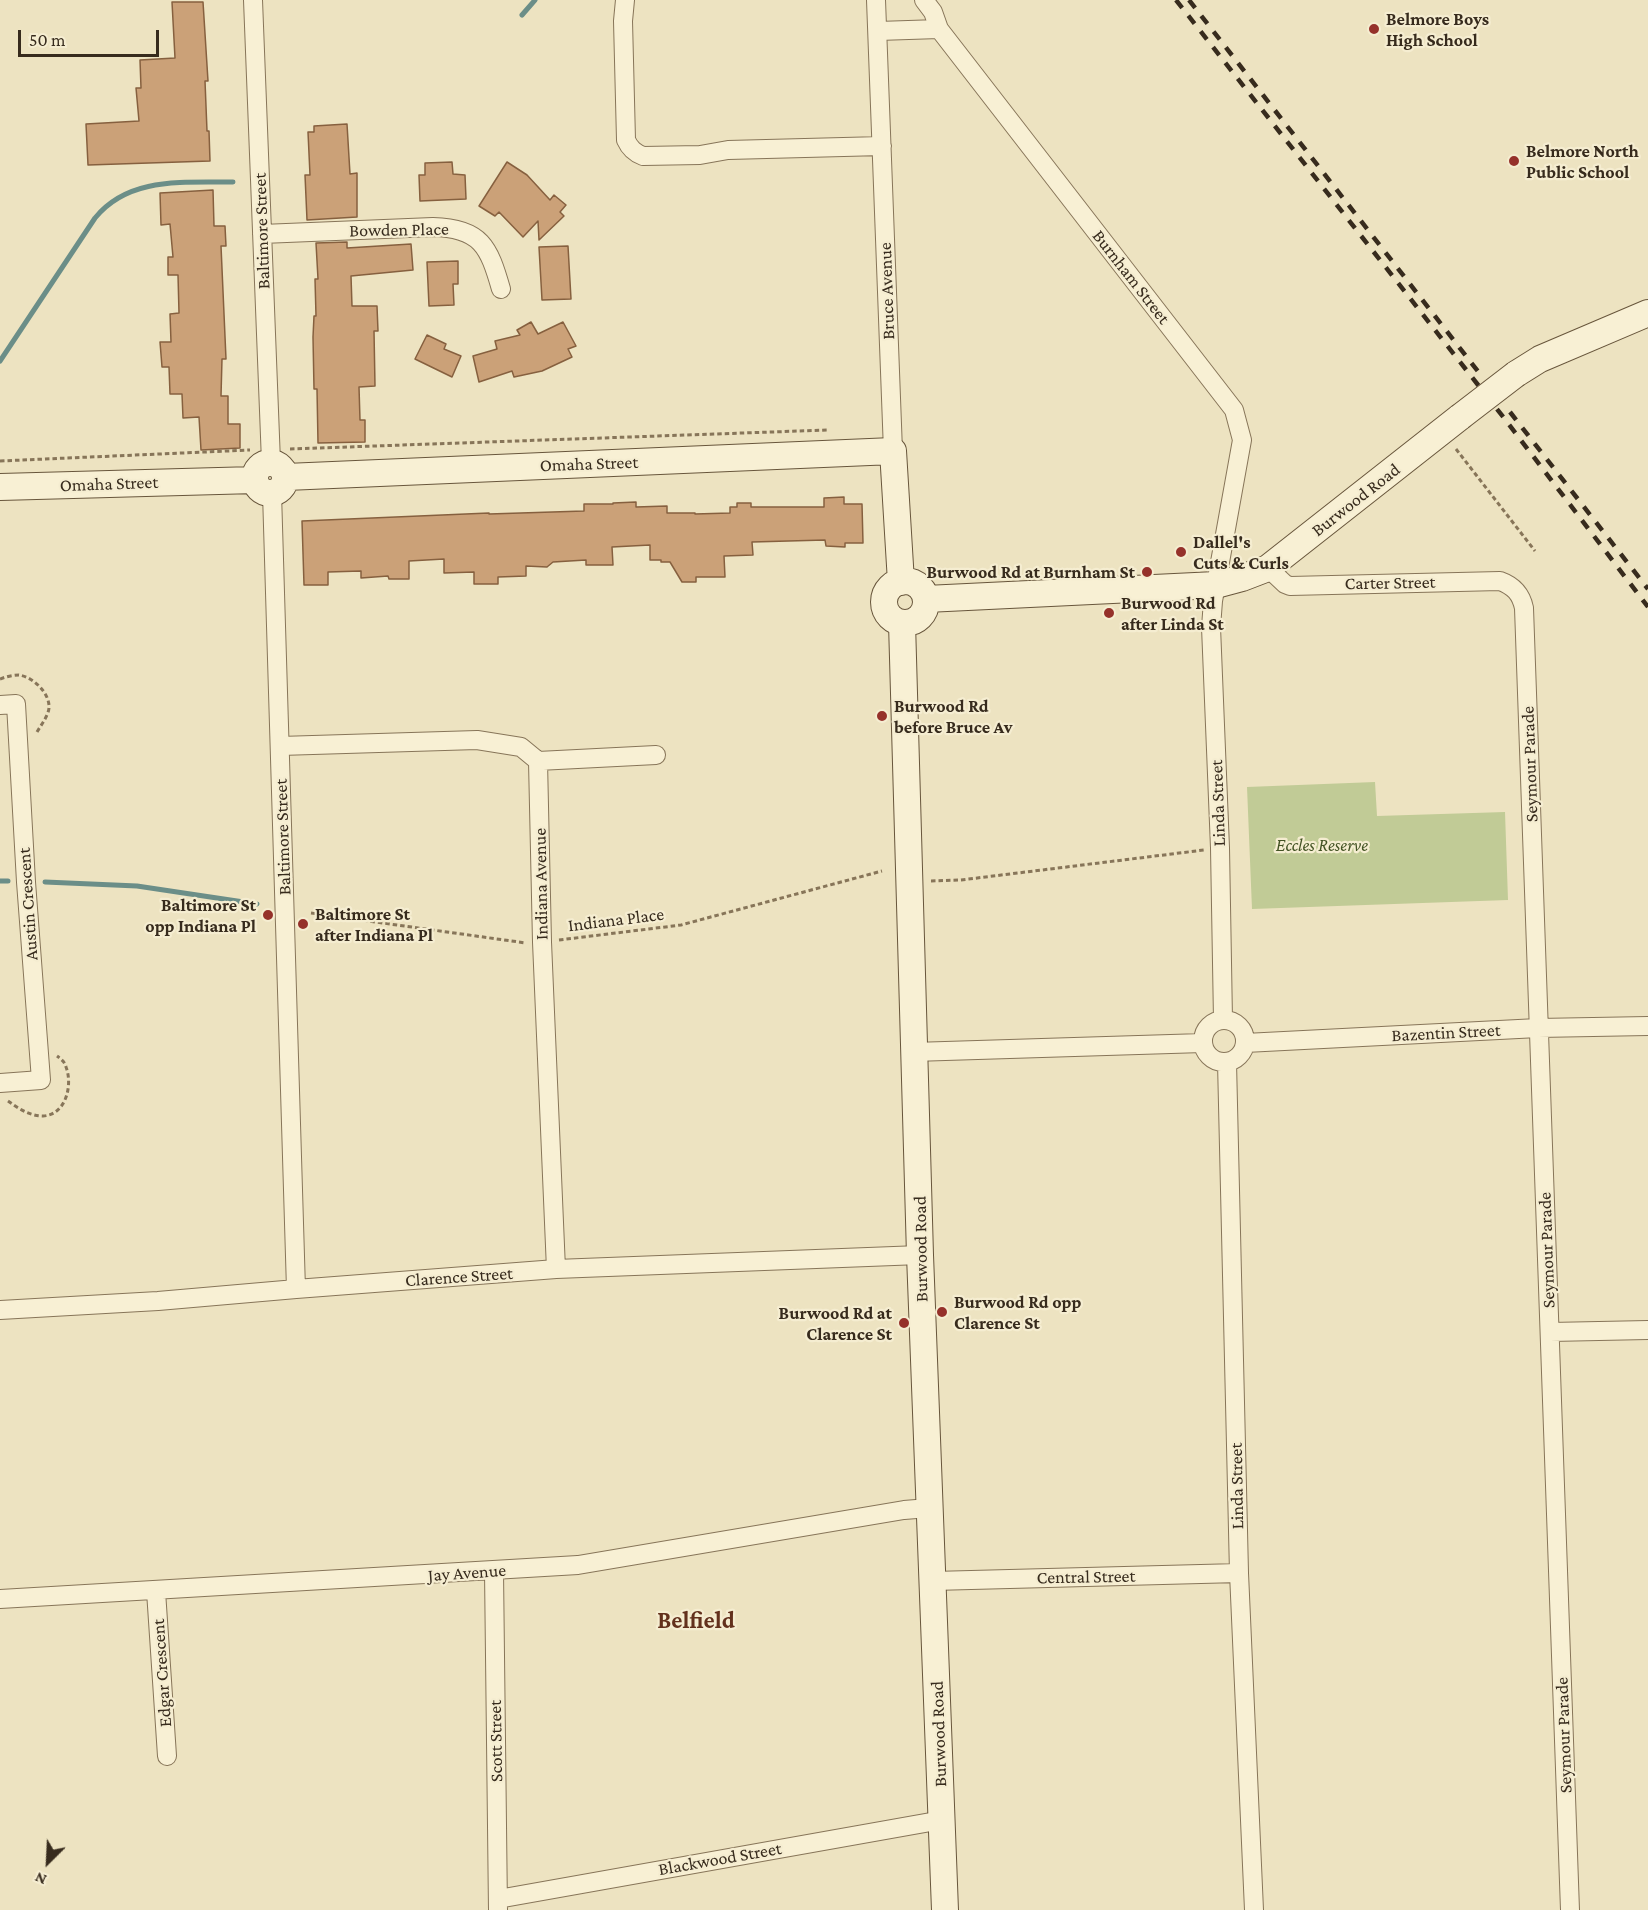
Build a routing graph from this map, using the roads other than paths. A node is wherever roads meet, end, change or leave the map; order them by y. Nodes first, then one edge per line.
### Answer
1 (254, 0) edge
2 (625, 0) edge
3 (876, 0) edge
4 (924, 0) edge
5 (939, 29) junction
6 (878, 31) junction
7 (882, 146) junction
8 (262, 234) junction
9 (501, 289) dead end
10 (1648, 313) edge
11 (893, 451) junction
12 (271, 469) junction
13 (0, 487) edge
14 (1268, 568) junction
15 (901, 582) junction
16 (1216, 585) junction
17 (1517, 591) joint
18 (926, 599) junction
19 (902, 623) junction
20 (0, 705) edge
21 (280, 746) junction
22 (656, 755) dead end
23 (538, 761) junction
24 (1223, 1020) junction
25 (1648, 1026) edge
26 (1538, 1029) junction
27 (1203, 1042) junction
28 (1245, 1043) junction
29 (913, 1052) junction
30 (1227, 1062) junction
31 (0, 1083) edge
32 (920, 1255) junction
33 (556, 1269) junction
34 (296, 1289) junction
35 (0, 1310) edge
36 (1648, 1330) edge
37 (1550, 1332) junction
38 (929, 1508) junction
39 (494, 1571) junction
40 (1239, 1573) junction
41 (933, 1581) junction
42 (156, 1591) junction
43 (0, 1599) edge
44 (167, 1756) dead end
45 (942, 1820) junction
46 (498, 1904) edge
47 (945, 1910) edge
48 (1254, 1910) edge
49 (1570, 1910) edge

1 - 8 street, Baltimore Street
2 - 7 street
3 - 6 street, Bruce Avenue
4 - 5 street, Burnham Street
5 - 6 street
5 - 16 street, Burnham Street
6 - 7 street, Bruce Avenue
7 - 11 street, Bruce Avenue
8 - 9 street, Bowden Place
8 - 12 street, Baltimore Street
10 - 14 main road, Burwood Road, bridge
11 - 12 main road, Omaha Street
11 - 15 main road, Bruce Avenue
12 - 13 main road, Omaha Street
12 - 21 street, Baltimore Street
14 - 16 main road, Burwood Road
14 - 17 street, Carter Street
15 - 18 main road
15 - 19 main road
16 - 18 main road, Burwood Road
16 - 24 street, Linda Street
17 - 26 street, Seymour Parade
18 - 19 main road
19 - 29 main road, Burwood Road
20 - 31 street, Austin Crescent
21 - 23 street
21 - 34 street, Baltimore Street
22 - 23 street
23 - 33 street, Indiana Avenue
24 - 27 street
24 - 28 street
25 - 26 street, Bazentin Street
26 - 28 street, Bazentin Street
26 - 37 street, Seymour Parade
27 - 29 street
27 - 30 street
28 - 30 street
29 - 32 main road, Burwood Road
30 - 40 street, Linda Street
32 - 33 street, Clarence Street
32 - 38 main road, Burwood Road
33 - 34 street, Clarence Street
34 - 35 street, Clarence Street
36 - 37 street
37 - 49 street, Seymour Parade
38 - 39 street, Jay Avenue
38 - 41 main road, Burwood Road
39 - 42 street, Jay Avenue
39 - 46 street, Scott Street
40 - 41 street, Central Street
40 - 48 street, Linda Street
41 - 45 main road, Burwood Road
42 - 43 street, Jay Avenue
42 - 44 street, Edgar Crescent
45 - 46 street, Blackwood Street
45 - 47 main road, Burwood Road

